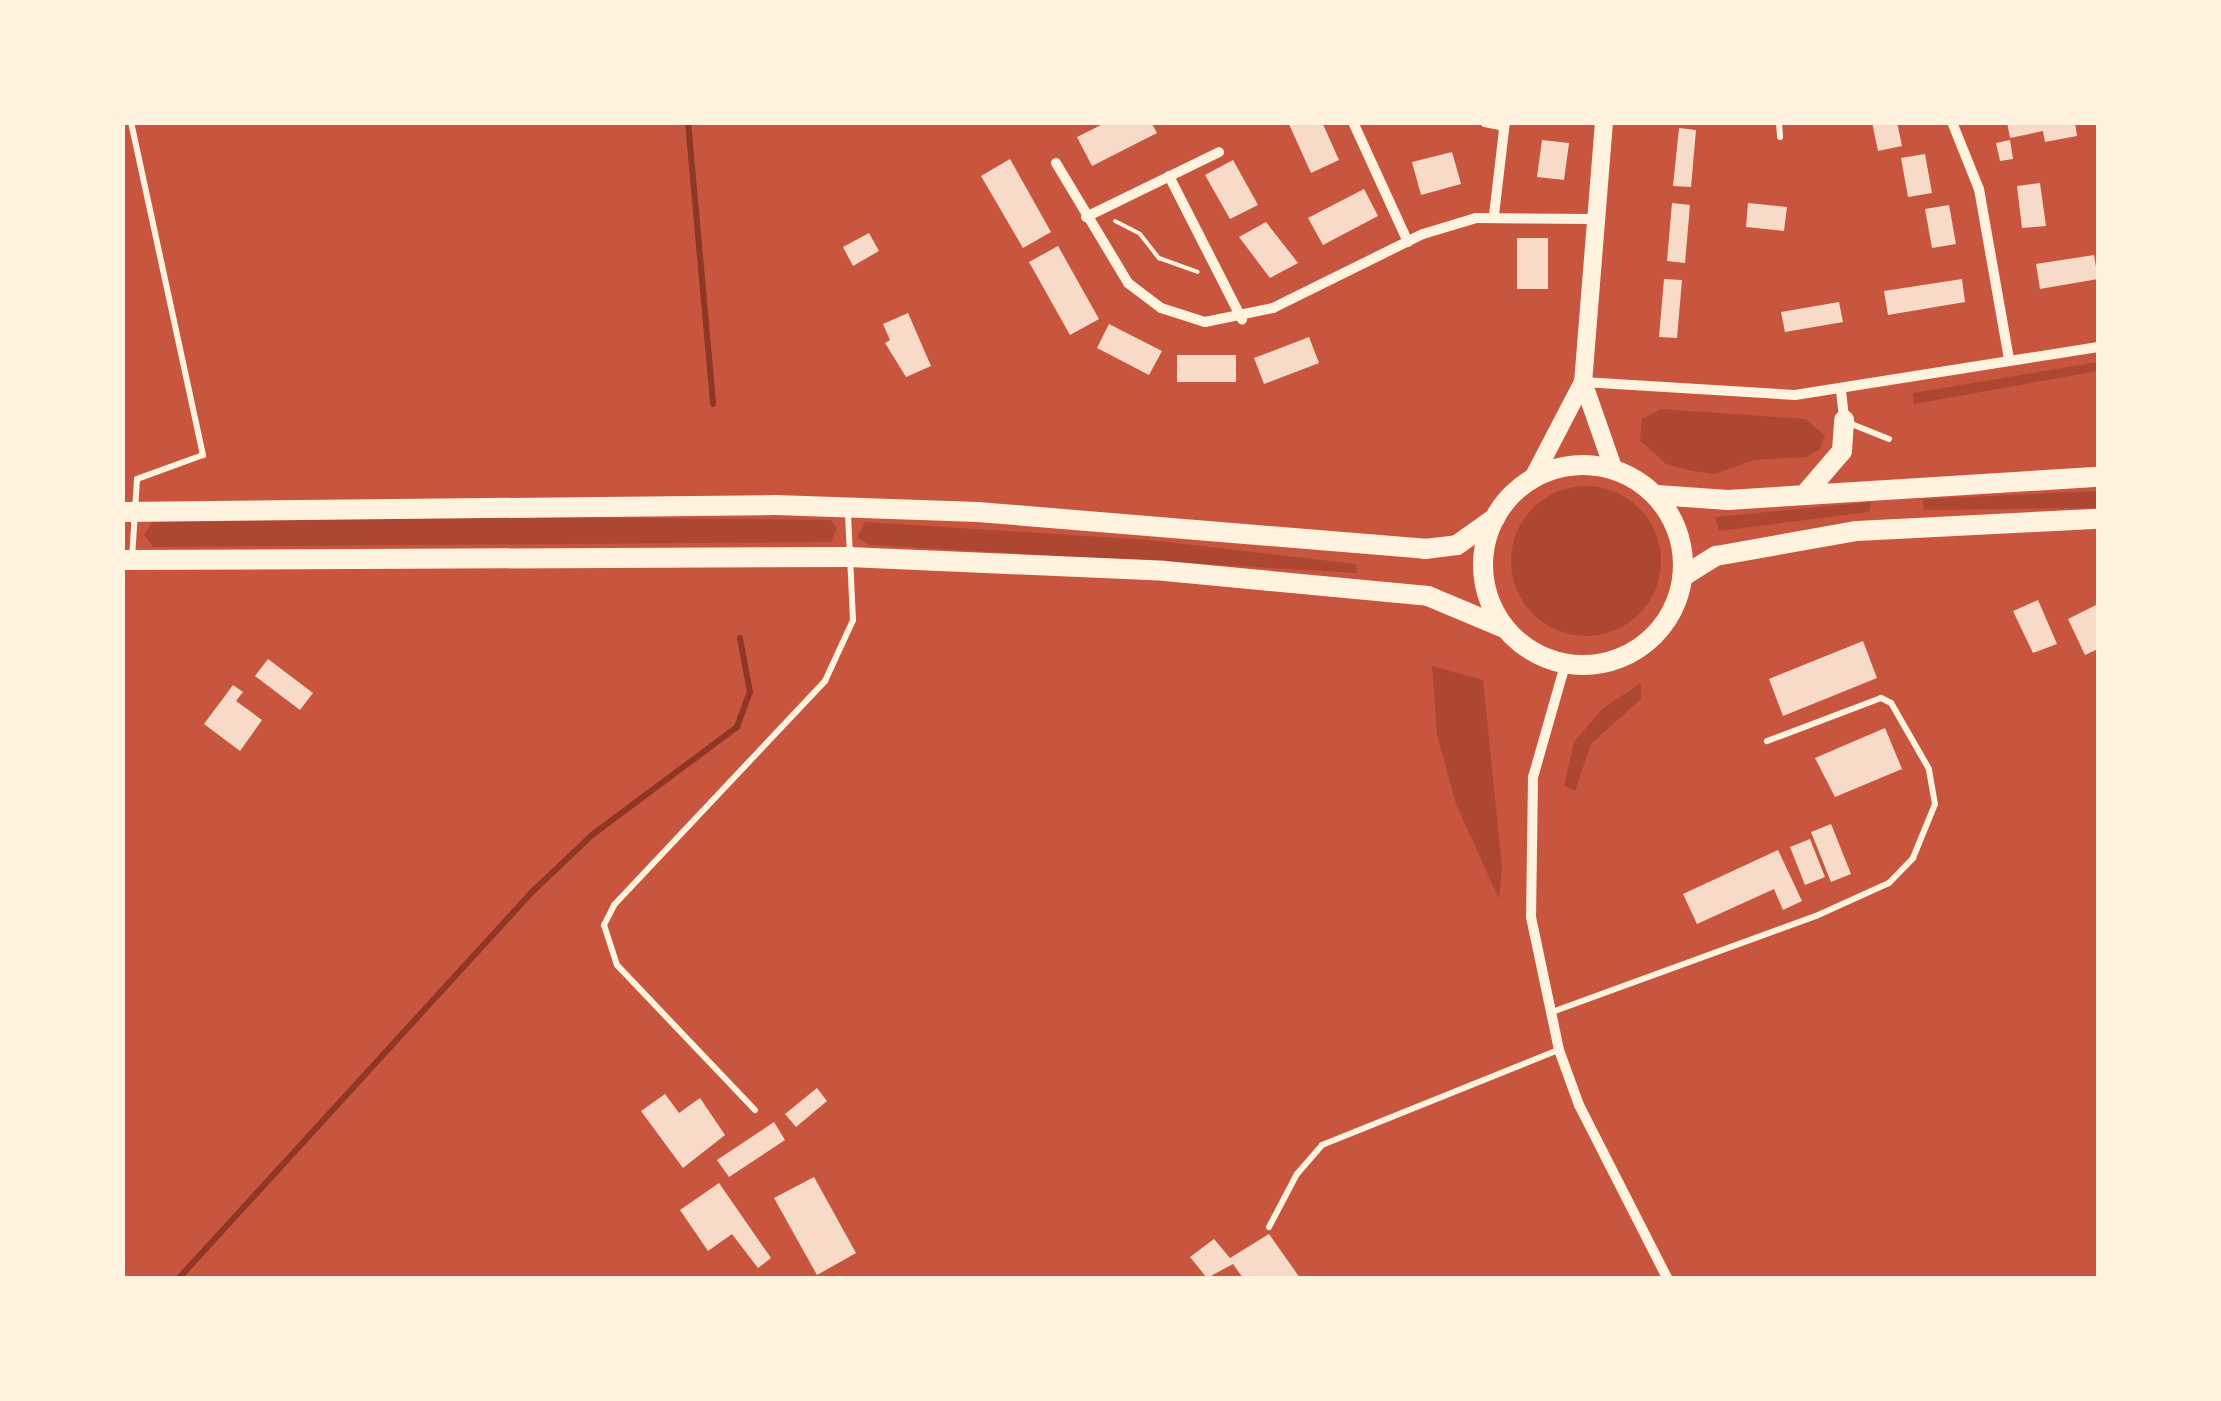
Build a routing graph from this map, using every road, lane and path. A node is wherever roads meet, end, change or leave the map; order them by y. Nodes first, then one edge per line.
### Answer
1 (131, 122) edge
2 (1352, 122) edge
3 (1486, 122) edge
4 (1604, 122) edge
5 (1779, 122) edge
6 (1952, 122) edge
7 (1504, 124) edge
8 (1780, 137) dead end
9 (1219, 152) dead end
10 (1056, 163) dead end
11 (1169, 176) junction
12 (1494, 216) junction
13 (1086, 217) junction
14 (1596, 219) junction
15 (1408, 242) junction
16 (1215, 267) junction
17 (1242, 319) junction
18 (2098, 347) edge
19 (2009, 360) junction
20 (1584, 382) junction
21 (1841, 390) junction
22 (1844, 420) junction
23 (1889, 438) dead end
24 (1612, 465) junction
25 (2098, 477) edge
26 (1532, 480) junction
27 (1806, 492) junction
28 (1657, 496) junction
29 (848, 508) junction
30 (127, 512) edge
31 (1495, 518) junction
32 (2098, 519) edge
33 (848, 558) junction
34 (127, 559) edge
35 (1682, 577) junction
36 (1504, 628) junction
37 (1566, 665) junction
38 (1767, 741) dead end
39 (1551, 1012) junction
40 (1559, 1050) junction
41 (755, 1110) dead end
42 (1269, 1227) dead end
43 (1667, 1278) edge

1 - 30 lane
2 - 15 street
3 - 7 street
4 - 14 main road
5 - 8 lane
6 - 19 street
7 - 12 street
9 - 11 street
10 - 13 street
11 - 13 street
11 - 16 street
12 - 14 street
12 - 15 street
13 - 16 path
13 - 17 street
14 - 20 main road
15 - 17 street
16 - 17 street
18 - 19 street
19 - 21 street
20 - 21 street
20 - 24 main road
20 - 26 main road
21 - 22 street
22 - 23 lane
22 - 27 highway
24 - 26 highway
24 - 28 highway
25 - 27 highway
26 - 31 highway
27 - 28 highway
28 - 35 highway
29 - 30 highway
29 - 31 highway
29 - 33 lane
30 - 34 lane
31 - 36 highway
32 - 35 highway
33 - 34 highway
33 - 36 highway
33 - 41 lane
35 - 37 highway
36 - 37 highway
37 - 39 street
38 - 39 lane
39 - 40 street
40 - 42 lane
40 - 43 street

